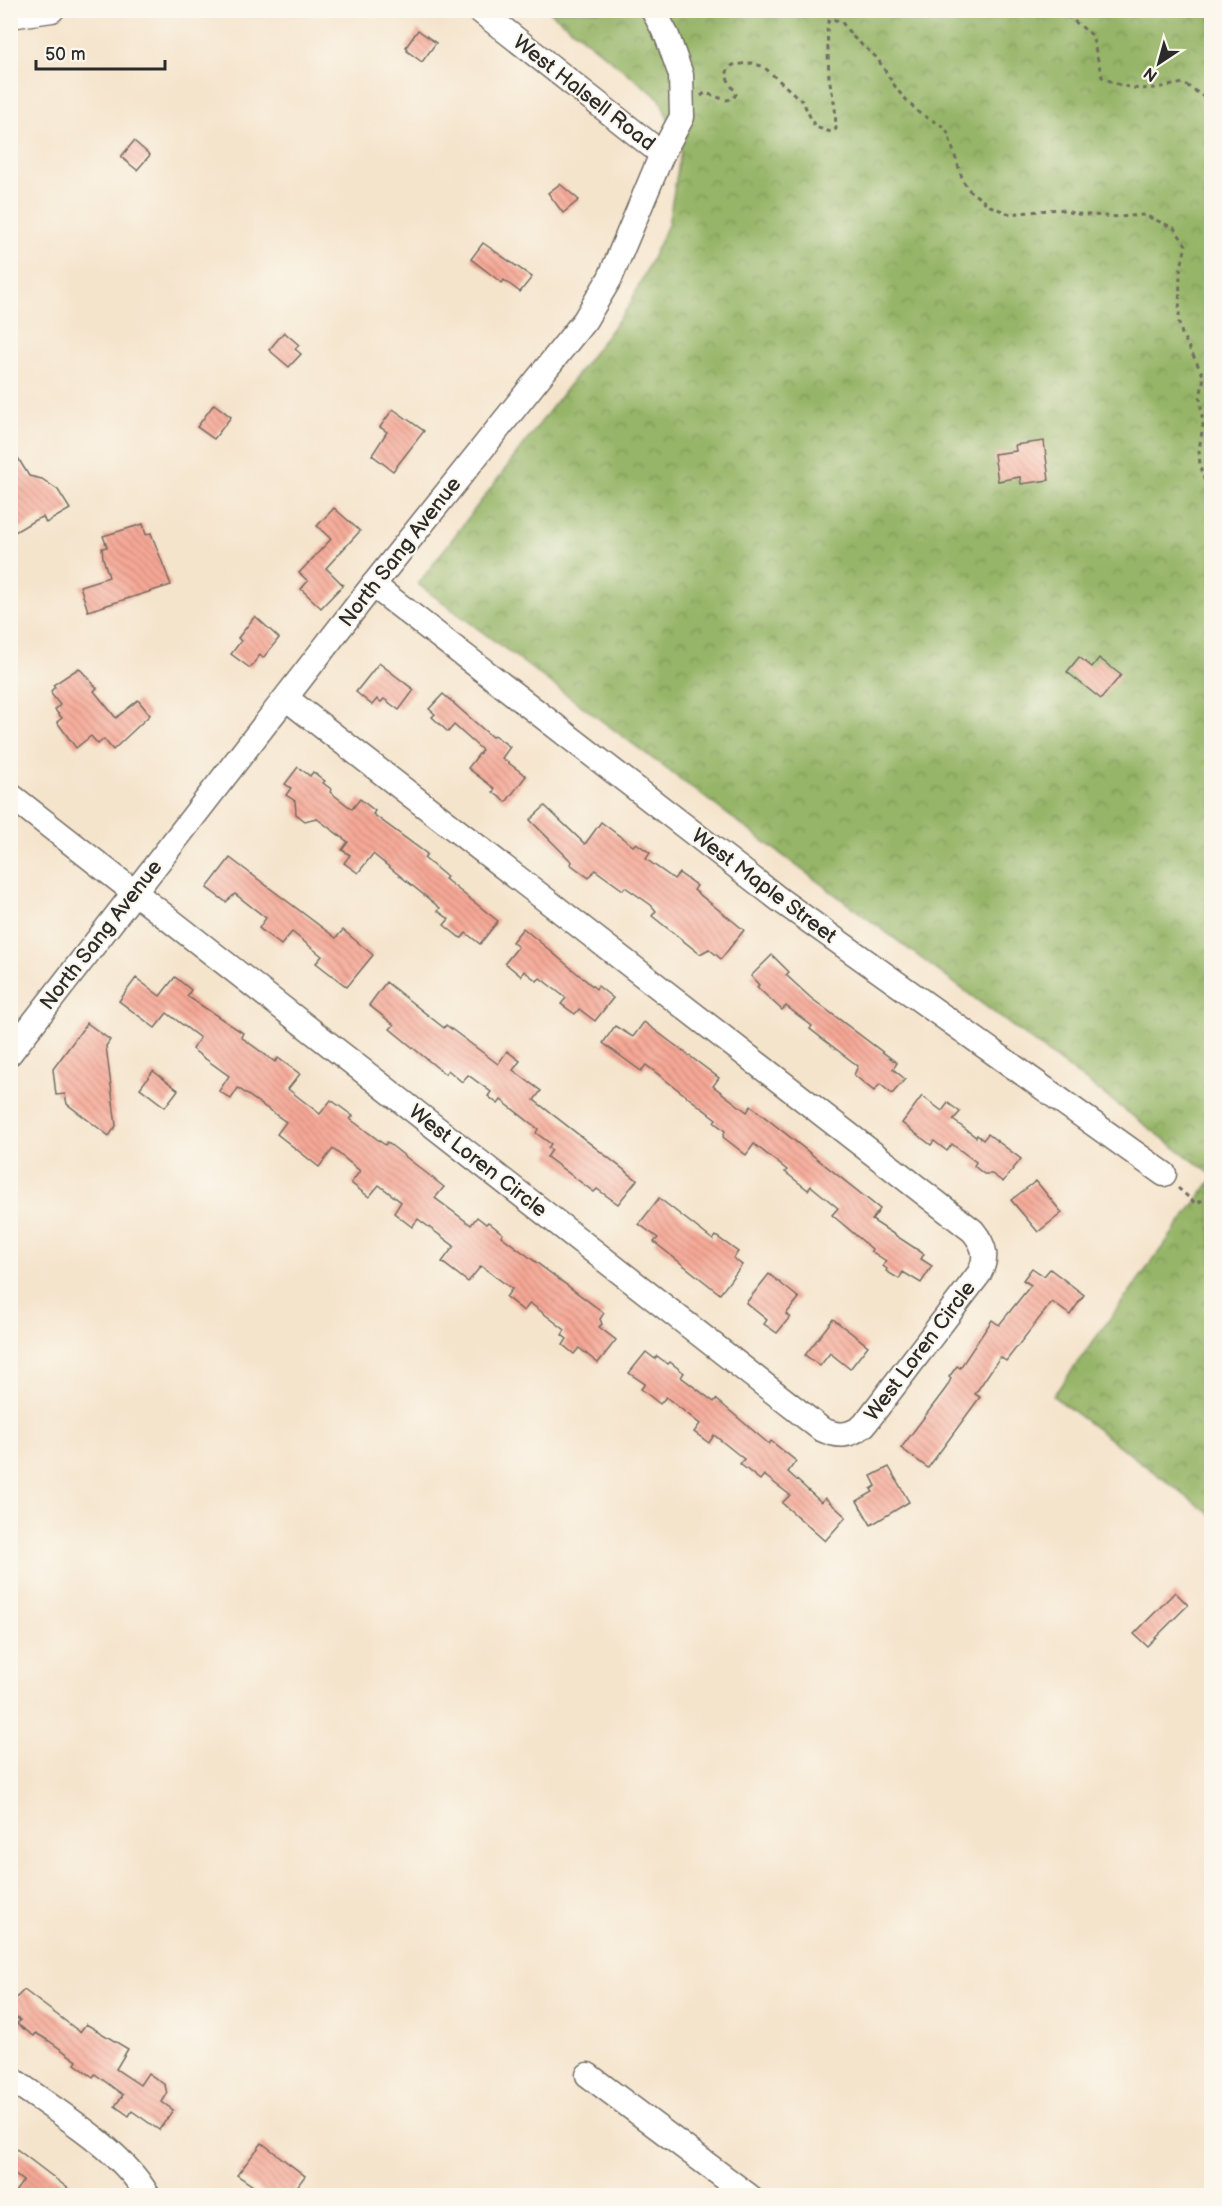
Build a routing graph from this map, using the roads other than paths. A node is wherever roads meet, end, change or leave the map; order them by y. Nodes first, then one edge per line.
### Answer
1 (52, 10) edge
2 (479, 10) edge
3 (653, 10) edge
4 (10, 16) edge
5 (662, 154) junction
6 (373, 585) junction
7 (287, 699) junction
8 (10, 795) edge
9 (133, 892) junction
10 (10, 1053) edge
11 (1164, 1174) road end
12 (588, 2075) dead end
13 (10, 2078) edge
14 (148, 2196) edge
15 (749, 2196) edge

1 - 4 street
2 - 5 street, West Halsell Road
3 - 5 street, North Sang Avenue
5 - 6 street, North Sang Avenue
6 - 7 street, North Sang Avenue
6 - 11 street, West Maple Street
7 - 9 street, North Sang Avenue
7 - 9 street, West Loren Circle
8 - 9 street
9 - 10 street, North Sang Avenue
12 - 15 street
13 - 14 street

